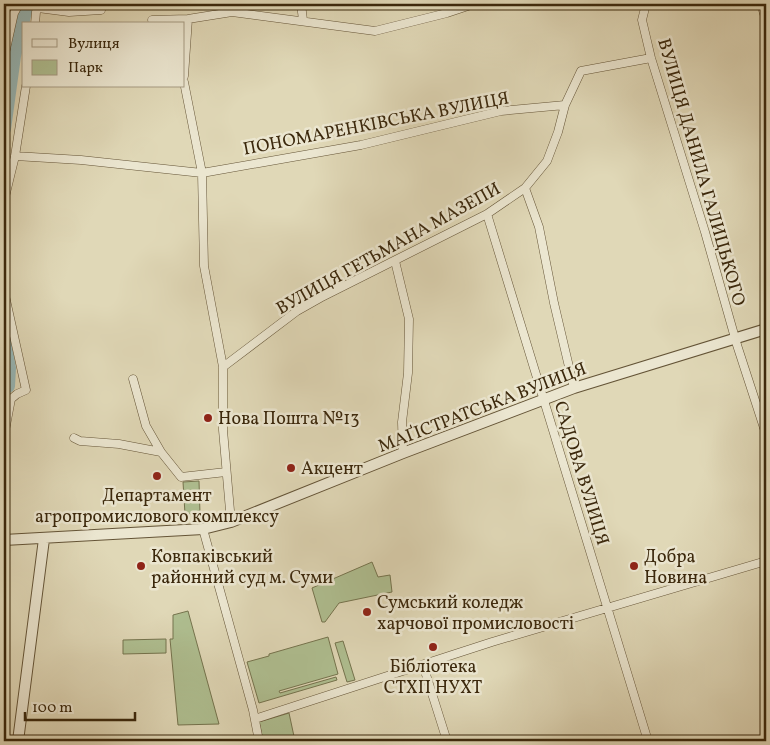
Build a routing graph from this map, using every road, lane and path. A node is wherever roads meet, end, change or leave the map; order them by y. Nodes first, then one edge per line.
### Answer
1 (19, 4) edge
2 (229, 4) edge
3 (301, 4) edge
4 (445, 4) edge
5 (474, 4) edge
6 (646, 4) edge
7 (761, 4) edge
8 (39, 6) edge
9 (101, 10) dead end
10 (232, 12) junction
11 (447, 13) junction
12 (188, 19) junction
13 (152, 20) dead end
14 (302, 20) junction
15 (766, 20) edge
16 (35, 22) edge
17 (4, 58) edge
18 (651, 58) junction
19 (185, 62) edge
20 (185, 87) edge
21 (26, 88) edge
22 (565, 105) junction
23 (15, 156) junction
24 (202, 173) junction
25 (525, 188) junction
26 (4, 201) edge
27 (487, 214) junction
28 (395, 261) junction
29 (4, 291) edge
30 (766, 328) edge
31 (735, 338) junction
32 (223, 367) junction
33 (133, 379) dead end
34 (574, 388) junction
35 (4, 394) edge
36 (11, 399) junction
37 (543, 399) junction
38 (766, 434) edge
39 (4, 436) edge
40 (74, 438) dead end
41 (161, 452) junction
42 (403, 453) junction
43 (226, 472) junction
44 (231, 522) junction
45 (203, 529) junction
46 (44, 539) junction
47 (4, 540) edge
48 (766, 561) edge
49 (607, 608) junction
50 (423, 665) junction
51 (255, 719) junction
52 (18, 741) edge
53 (259, 741) edge
54 (447, 741) edge
55 (648, 741) edge

1 - 17 street
2 - 10 street
3 - 14 street
4 - 11 street
5 - 11 street
6 - 18 street, ВУЛИЦЯ ДАНИЛА ГАЛИЦЬКОГО
7 - 15 street
8 - 9 street
8 - 16 street
10 - 12 street
10 - 14 street
11 - 14 street
12 - 13 street
12 - 19 street
18 - 22 street, ВУЛИЦЯ ГЕТЬМАНА МАЗЕПИ
18 - 31 street, ВУЛИЦЯ ДАНИЛА ГАЛИЦЬКОГО
20 - 24 street
21 - 23 street
22 - 24 street, ПОНОМАРЕНКІВСЬКА ВУЛИЦЯ
22 - 25 street, ВУЛИЦЯ ГЕТЬМАНА МАЗЕПИ
23 - 24 street, ПОНОМАРЕНКІВСЬКА ВУЛИЦЯ
23 - 26 street
24 - 32 street
25 - 27 street, ВУЛИЦЯ ГЕТЬМАНА МАЗЕПИ
25 - 34 street
27 - 28 street, ВУЛИЦЯ ГЕТЬМАНА МАЗЕПИ
27 - 37 street, САДОВА ВУЛИЦЯ
28 - 32 street, ВУЛИЦЯ ГЕТЬМАНА МАЗЕПИ
28 - 42 street
29 - 36 street
30 - 31 street, МАҐІСТРАТСЬКА ВУЛИЦЯ
31 - 34 street, МАҐІСТРАТСЬКА ВУЛИЦЯ
31 - 38 street, ВУЛИЦЯ ДАНИЛА ГАЛИЦЬКОГО
32 - 43 street
33 - 41 street
34 - 37 street, МАҐІСТРАТСЬКА ВУЛИЦЯ
35 - 36 street
36 - 39 street
37 - 42 street, МАҐІСТРАТСЬКА ВУЛИЦЯ
37 - 49 street, САДОВА ВУЛИЦЯ
40 - 41 street
41 - 43 street
42 - 44 street, МАҐІСТРАТСЬКА ВУЛИЦЯ
43 - 44 street
44 - 45 street, МАҐІСТРАТСЬКА ВУЛИЦЯ
45 - 46 street, МАҐІСТРАТСЬКА ВУЛИЦЯ
45 - 51 street
46 - 47 street, МАҐІСТРАТСЬКА ВУЛИЦЯ
46 - 52 street
48 - 49 street
49 - 50 street
49 - 55 street, САДОВА ВУЛИЦЯ
50 - 51 street
50 - 54 street
51 - 53 street

